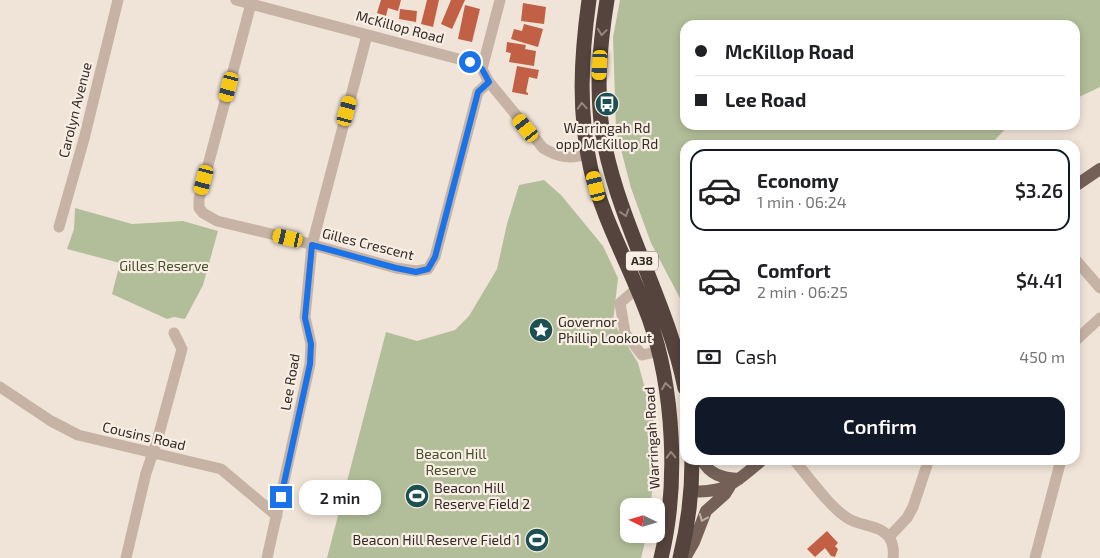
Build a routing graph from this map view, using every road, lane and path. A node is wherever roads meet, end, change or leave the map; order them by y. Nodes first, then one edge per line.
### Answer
1 (118, 0) edge
2 (236, 0) edge
3 (500, 0) edge
4 (590, 0) edge
5 (607, 0) edge
6 (252, 2) edge
7 (367, 35) junction
8 (482, 69) junction
9 (489, 82) junction
10 (606, 149) junction
11 (588, 154) junction
12 (1098, 173) edge
13 (1080, 183) edge
14 (59, 227) dead end
15 (312, 245) junction
16 (1080, 265) edge
17 (638, 288) junction
18 (1100, 288) edge
19 (1100, 318) edge
20 (174, 333) dead end
21 (1080, 336) edge
22 (659, 351) junction
23 (680, 358) edge
24 (0, 387) edge
25 (152, 454) junction
26 (692, 465) edge
27 (705, 465) edge
28 (756, 465) edge
29 (798, 465) edge
30 (927, 465) edge
31 (1060, 465) edge
32 (734, 482) junction
33 (672, 488) junction
34 (691, 491) junction
35 (277, 516) junction
36 (889, 537) junction
37 (126, 558) edge
38 (267, 558) edge
39 (662, 558) edge
40 (680, 558) edge
41 (685, 558) edge
42 (893, 558) edge
43 (1034, 558) edge

1 - 14 street, Carolyn Avenue
2 - 6 street, McKillop Road
3 - 8 street
11 -> 4 highway, Warringah Road / A38
5 -> 10 highway, A38
6 - 7 street, McKillop Road
6 - 15 street, Gilles Crescent
7 - 8 street, McKillop Road
7 - 15 street, Lee Road
8 - 9 street
9 - 11 street
9 - 15 street, Gilles Crescent
10 - 11 highway
10 -> 23 highway, A38
11 - 17 highway, Warringah Road / A38
12 - 13 main road
15 - 35 street, Lee Road
16 - 18 street
17 - 22 highway, Warringah Road / A38
17 - 22 street
19 - 21 street
20 - 25 street
33 -> 22 highway, Warringah Road / A38
24 - 25 street, Cousins Road
25 - 35 street, Cousins Road
25 - 37 street
26 - 34 highway
27 - 32 main road
28 - 32 main road
29 - 36 street
30 - 36 street
31 - 43 street
32 - 34 main road
32 -> 41 main road
33 - 34 highway
33 - 39 highway, Warringah Road / A38
34 - 40 highway
35 - 38 street, Lee Road
36 - 42 street

